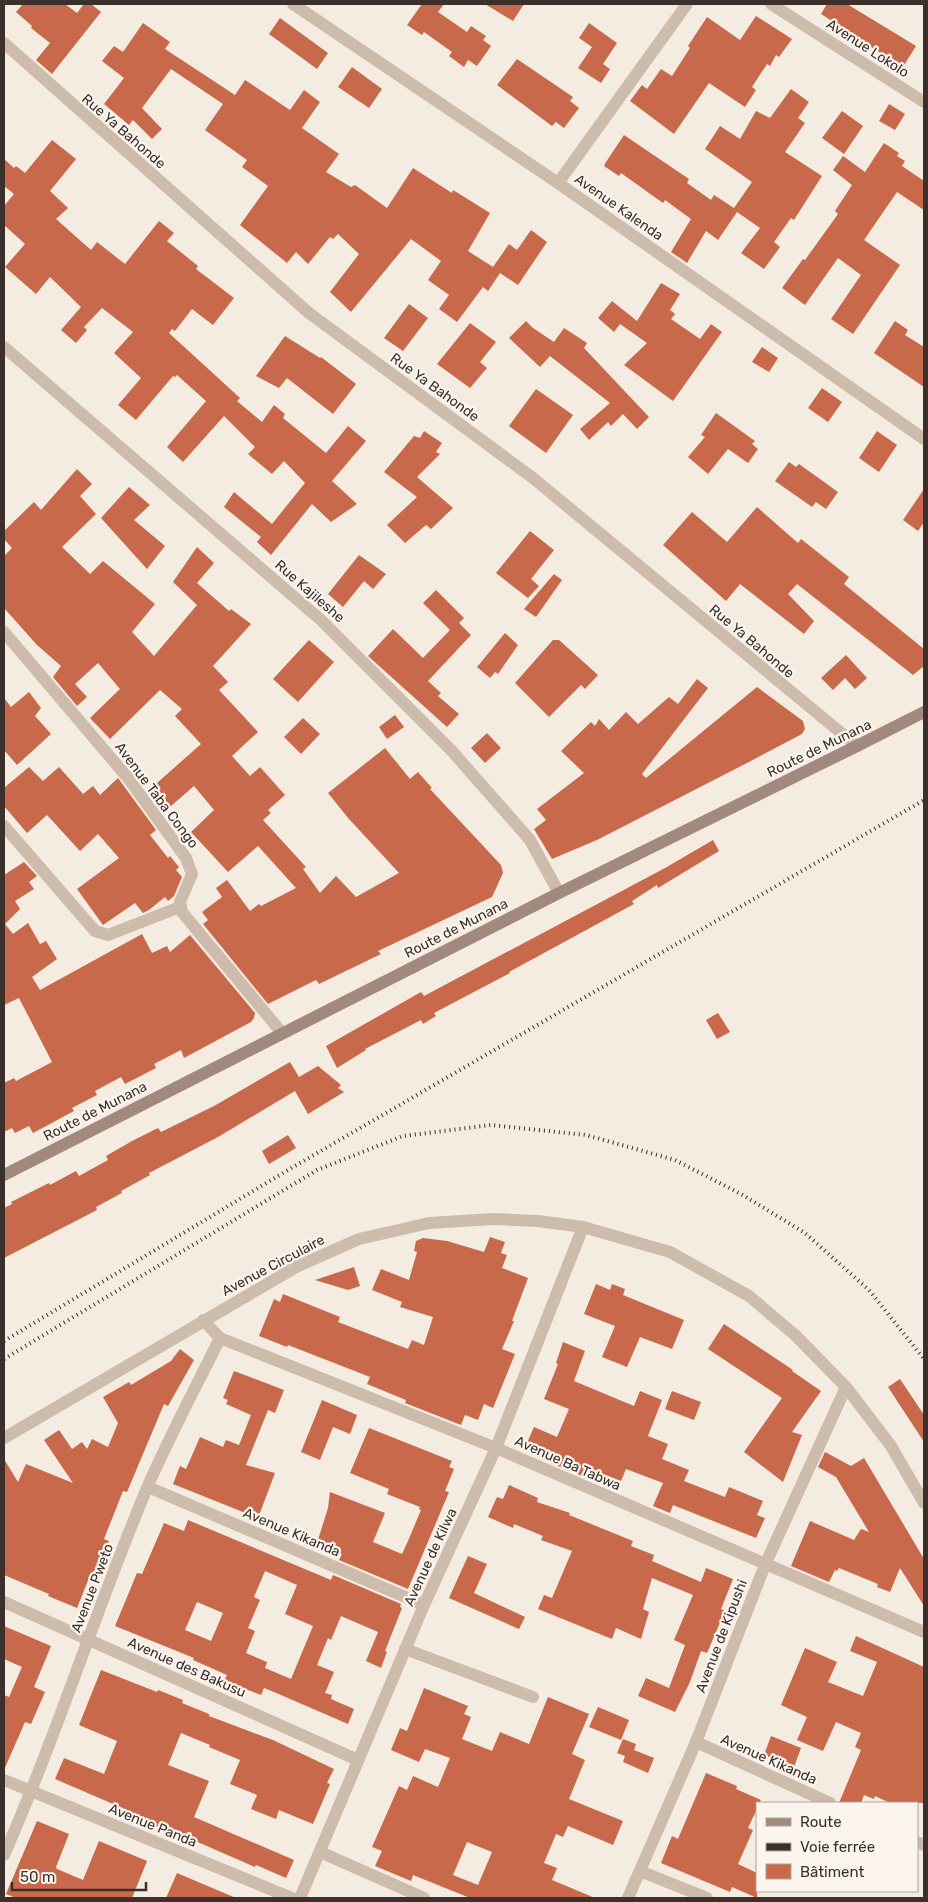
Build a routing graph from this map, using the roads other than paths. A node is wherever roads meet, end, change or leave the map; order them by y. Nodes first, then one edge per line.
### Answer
1 (293, 4) edge
2 (687, 4) edge
3 (771, 4) edge
4 (4, 43) edge
5 (924, 102) edge
6 (558, 183) junction
7 (4, 347) edge
8 (924, 439) edge
9 (4, 632) edge
10 (924, 712) edge
11 (857, 746) junction
12 (4, 826) edge
13 (559, 893) junction
14 (180, 907) junction
15 (282, 1034) junction
16 (4, 1174) edge
17 (583, 1227) junction
18 (203, 1320) junction
19 (220, 1338) junction
20 (846, 1387) junction
21 (4, 1438) edge
22 (496, 1448) junction
23 (148, 1487) junction
24 (924, 1503) edge
25 (765, 1565) junction
26 (4, 1602) edge
27 (424, 1604) junction
28 (924, 1632) edge
29 (88, 1640) junction
30 (405, 1649) junction
31 (534, 1697) dead end
32 (696, 1742) junction
33 (358, 1760) junction
34 (4, 1780) edge
35 (32, 1792) junction
36 (828, 1802) edge
37 (320, 1852) junction
38 (4, 1855) edge
39 (640, 1871) junction
40 (292, 1898) edge
41 (300, 1898) edge
42 (424, 1898) edge
43 (628, 1898) edge
44 (707, 1898) edge

1 - 6 street, Avenue Kalenda
2 - 6 street
3 - 5 street, Avenue Lokolo
4 - 11 street, Rue Ya Bahonde
6 - 8 street, Avenue Kalenda
7 - 13 street, Rue Kajileshe
9 - 14 street, Avenue Taba Congo
10 - 11 main road, Route de Munana
11 - 13 main road, Route de Munana
12 - 14 street
13 - 15 main road, Route de Munana
14 - 15 street
15 - 16 main road, Route de Munana
17 - 18 street, Avenue Circulaire
17 - 20 street, Avenue Circulaire
17 - 22 street, Avenue de Kilwa
18 - 19 street, Avenue Ba Tabwa
18 - 21 street, Avenue Circulaire
19 - 22 street, Avenue Ba Tabwa
19 - 23 street, Avenue Pweto
20 - 24 street, Avenue Circulaire
20 - 25 street, Avenue de Kipushi
22 - 25 street, Avenue Ba Tabwa
22 - 27 street, Avenue de Kilwa
23 - 27 street, Avenue Kikanda
23 - 29 street, Avenue Pweto
25 - 28 street, Avenue Ba Tabwa
25 - 32 street, Avenue de Kipushi
26 - 29 street, Avenue des Bakusu
27 - 30 street, Avenue de Kilwa
29 - 33 street, Avenue des Bakusu
29 - 35 street, Avenue Pweto
30 - 31 street
30 - 33 street, Avenue de Kilwa
32 - 36 street, Avenue Kikanda
32 - 39 street, Avenue de Kipushi
33 - 37 street, Avenue de Kilwa
34 - 35 street, Avenue Panda
35 - 38 street, Avenue Pweto
35 - 40 street, Avenue Panda
37 - 41 street, Avenue de Kilwa
37 - 42 street
39 - 43 street, Avenue de Kipushi
39 - 44 street

